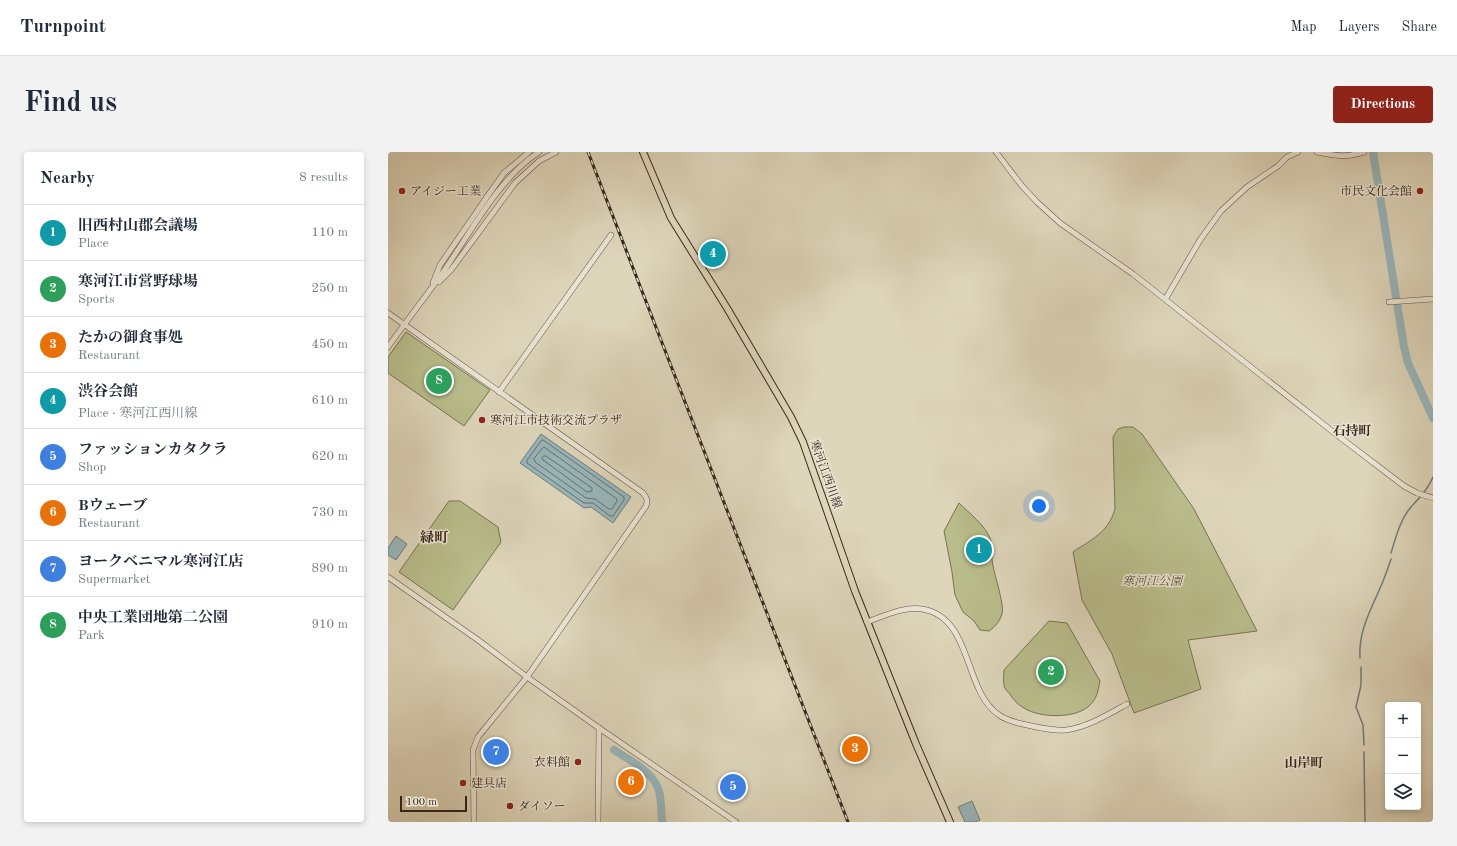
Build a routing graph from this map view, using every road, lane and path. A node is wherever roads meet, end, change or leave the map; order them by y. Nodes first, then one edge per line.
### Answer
1 (529, 152) edge
2 (539, 152) edge
3 (556, 152) edge
4 (643, 152) edge
5 (996, 152) edge
6 (1298, 152) edge
7 (1317, 152) edge
8 (1364, 152) edge
9 (612, 235) dead end
10 (429, 291) junction
11 (1166, 298) junction
12 (1433, 299) edge
13 (1389, 302) dead end
14 (388, 313) edge
15 (404, 324) junction
16 (388, 347) edge
17 (500, 392) junction
18 (1430, 497) edge
19 (388, 577) edge
20 (867, 622) junction
21 (526, 676) junction
22 (1128, 704) dead end
23 (599, 728) junction
24 (474, 822) edge
25 (598, 822) edge
26 (736, 822) edge
27 (950, 822) edge

1 - 10 street
2 - 10 street
3 - 10 street
4 - 20 main road, 寒河江西川線
5 - 11 street
6 - 11 street
7 - 8 street
9 - 17 street
10 - 15 street
11 - 18 street
12 - 13 street
14 - 15 street
15 - 16 street
15 - 17 street
17 - 21 street
19 - 21 street
20 - 22 street
20 - 27 main road, 寒河江西川線
21 - 23 street
21 - 24 street
23 - 25 street
23 - 26 street

